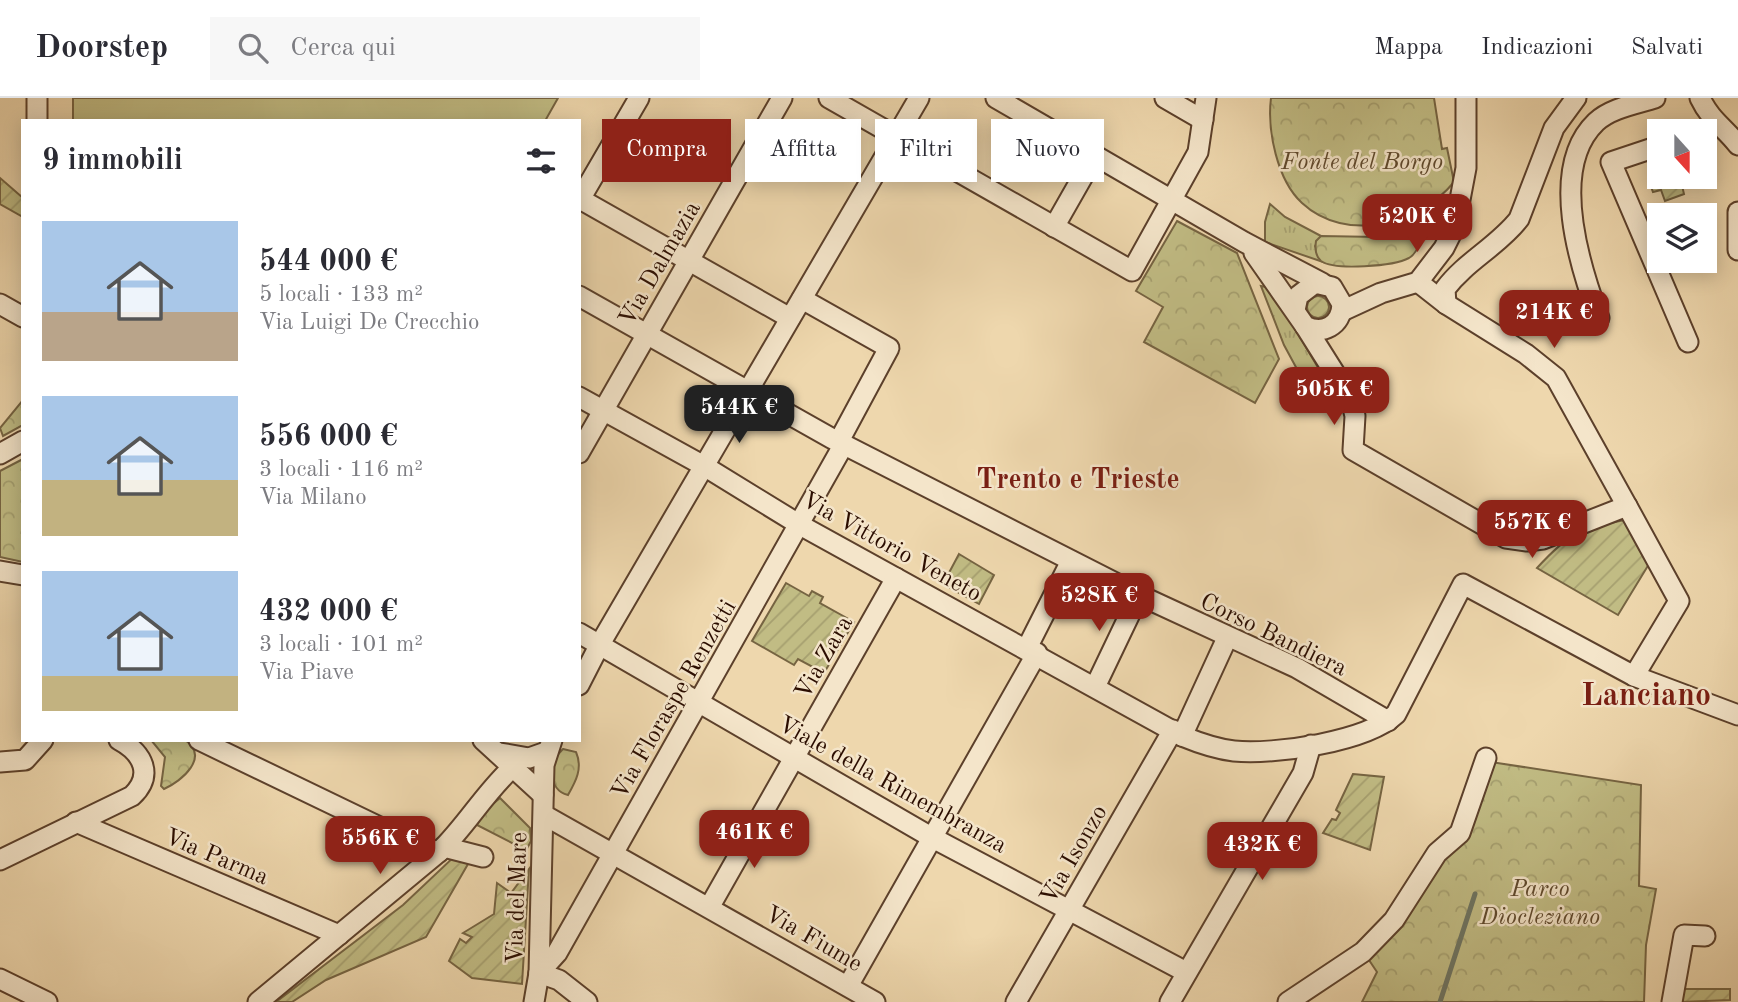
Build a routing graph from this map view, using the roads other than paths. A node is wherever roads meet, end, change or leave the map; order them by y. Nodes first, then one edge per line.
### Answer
1 (37, 98) edge
2 (639, 98) edge
3 (782, 98) edge
4 (829, 98) edge
5 (919, 98) edge
6 (996, 98) edge
7 (1165, 98) edge
8 (1206, 98) edge
9 (1466, 98) edge
10 (1576, 98) edge
11 (1656, 98) edge
12 (1700, 98) edge
13 (37, 119) edge
14 (907, 119) edge
15 (1032, 119) edge
16 (1708, 119) edge
17 (1203, 120) junction
18 (875, 124) edge
19 (1717, 131) edge
20 (1738, 145) edge
21 (1647, 150) edge
22 (1104, 160) edge
23 (1592, 169) dead end
24 (1573, 174) junction
25 (875, 175) edge
26 (976, 182) edge
27 (1080, 182) edge
28 (581, 198) edge
29 (1170, 199) junction
30 (581, 201) edge
31 (1738, 212) edge
32 (1054, 227) junction
33 (1244, 242) junction
34 (1738, 250) edge
35 (690, 261) junction
36 (1418, 282) junction
37 (1327, 285) junction
38 (1381, 293) junction
39 (581, 297) edge
40 (802, 299) junction
41 (0, 304) edge
42 (1446, 304) junction
43 (1342, 311) junction
44 (21, 316) edge
45 (790, 318) junction
46 (1300, 318) junction
47 (1599, 318) dead end
48 (647, 335) junction
49 (1688, 342) dead end
50 (747, 392) junction
51 (581, 398) edge
52 (603, 411) junction
53 (21, 442) edge
54 (842, 442) junction
55 (581, 450) edge
56 (0, 454) edge
57 (704, 466) junction
58 (1627, 506) junction
59 (800, 525) junction
60 (1071, 561) junction
61 (0, 571) edge
62 (21, 575) edge
63 (897, 578) junction
64 (1139, 595) junction
65 (581, 634) edge
66 (1227, 638) junction
67 (600, 644) junction
68 (1032, 650) junction
69 (1634, 676) junction
70 (581, 681) edge
71 (1095, 687) junction
72 (698, 702) junction
73 (1355, 702) junction
74 (1738, 715) edge
75 (1388, 721) junction
76 (1177, 733) junction
77 (1343, 737) junction
78 (41, 742) edge
79 (122, 742) edge
80 (203, 742) edge
81 (484, 742) edge
82 (1311, 745) junction
83 (549, 746) edge
84 (794, 758) junction
85 (1486, 758) dead end
86 (507, 760) junction
87 (0, 762) edge
88 (543, 805) junction
89 (76, 822) junction
90 (931, 837) junction
91 (442, 850) junction
92 (614, 853) junction
93 (483, 857) dead end
94 (0, 860) edge
95 (709, 906) junction
96 (1069, 908) junction
97 (339, 935) junction
98 (1705, 936) dead end
99 (1186, 972) junction
100 (539, 973) junction
101 (0, 979) edge
102 (848, 986) junction
103 (47, 1002) edge
104 (258, 1002) edge
105 (534, 1002) edge
106 (587, 1002) edge
107 (875, 1002) edge
108 (1016, 1002) edge
109 (1170, 1002) edge
110 (1288, 1002) edge
111 (1672, 1002) edge

1 - 13 street
2 - 28 street
3 - 35 street, Via Dalmazia
4 - 18 street
5 - 14 street
6 - 15 street
7 - 17 street
8 - 17 street
9 - 36 street
10 - 42 street
11 - 24 street
12 - 16 street
17 - 29 street
19 - 20 street
21 - 49 street
22 - 29 street
23 - 24 street
24 - 47 street
25 - 40 street
26 - 32 street
27 - 32 street
29 - 32 street
29 - 33 street
30 - 35 street
31 - 34 street
33 - 37 street
33 - 46 street
35 - 45 street
35 - 48 street, Via Dalmazia
36 - 38 street
36 - 42 street
37 - 38 street
37 - 43 street
37 - 46 street
38 - 43 street
39 - 48 street, Corso Bandiera
40 - 45 street
40 - 54 street, Via Floraspe Renzetti
41 - 44 street
42 - 58 street
43 - 46 street
45 - 50 street
46 - 58 street
48 - 50 street, Corso Bandiera
48 - 52 street, Via Dalmazia
50 - 54 street, Corso Bandiera
50 - 57 street
51 - 52 street, Via Vittorio Veneto
52 - 55 street, Via Dalmazia
52 - 57 street, Via Vittorio Veneto
53 - 56 street
54 - 59 street, Via Floraspe Renzetti
54 - 60 street, Corso Bandiera
57 - 59 street, Via Vittorio Veneto
57 - 67 street
58 - 69 street
59 - 63 street, Via Vittorio Veneto
59 - 72 street, Via Floraspe Renzetti
60 - 64 street, Corso Bandiera
60 - 68 street
61 - 62 street
63 - 68 street, Via Vittorio Veneto
63 - 84 street, Via Zara
64 - 66 street, Corso Bandiera
64 - 71 street
65 - 67 street, Viale della Rimembranza
66 - 73 street, Corso Bandiera
66 - 76 street, Via Isonzo
67 - 70 street
67 - 72 street, Viale della Rimembranza
68 - 71 street, Via Vittorio Veneto
68 - 90 street
69 - 74 street
69 - 75 street
71 - 76 street, Via Vittorio Veneto
72 - 84 street, Viale della Rimembranza
72 - 92 street, Via Floraspe Renzetti
73 - 75 street, Corso Bandiera
73 - 77 street, Corso Bandiera
75 - 77 street, Via Vittorio Veneto
76 - 82 street, Via Vittorio Veneto
76 - 96 street, Via Isonzo
77 - 82 street, Via Vittorio Veneto
78 - 87 street
79 - 89 street
80 - 91 street
81 - 86 street, Via Fiume
82 - 99 street
83 - 86 street
83 - 88 street, Via del Mare
84 - 90 street, Viale della Rimembranza
84 - 95 street, Via Zara
85 - 110 street
86 - 88 street, Via Fiume
86 - 91 street
88 - 92 street, Via Fiume
88 - 100 street, Via del Mare
89 - 94 street
89 - 97 street, Via Parma
90 - 96 street, Viale della Rimembranza
90 - 102 street
91 - 93 street
91 - 97 street
92 - 95 street, Via Fiume
92 - 100 street, Via Floraspe Renzetti
95 - 102 street, Via Fiume
96 - 99 street, Viale della Rimembranza
96 - 108 street, Via Isonzo
97 - 104 street
98 - 111 street
99 - 109 street
100 - 105 street, Via del Mare
100 - 106 street
101 - 103 street
102 - 107 street, Via Fiume

